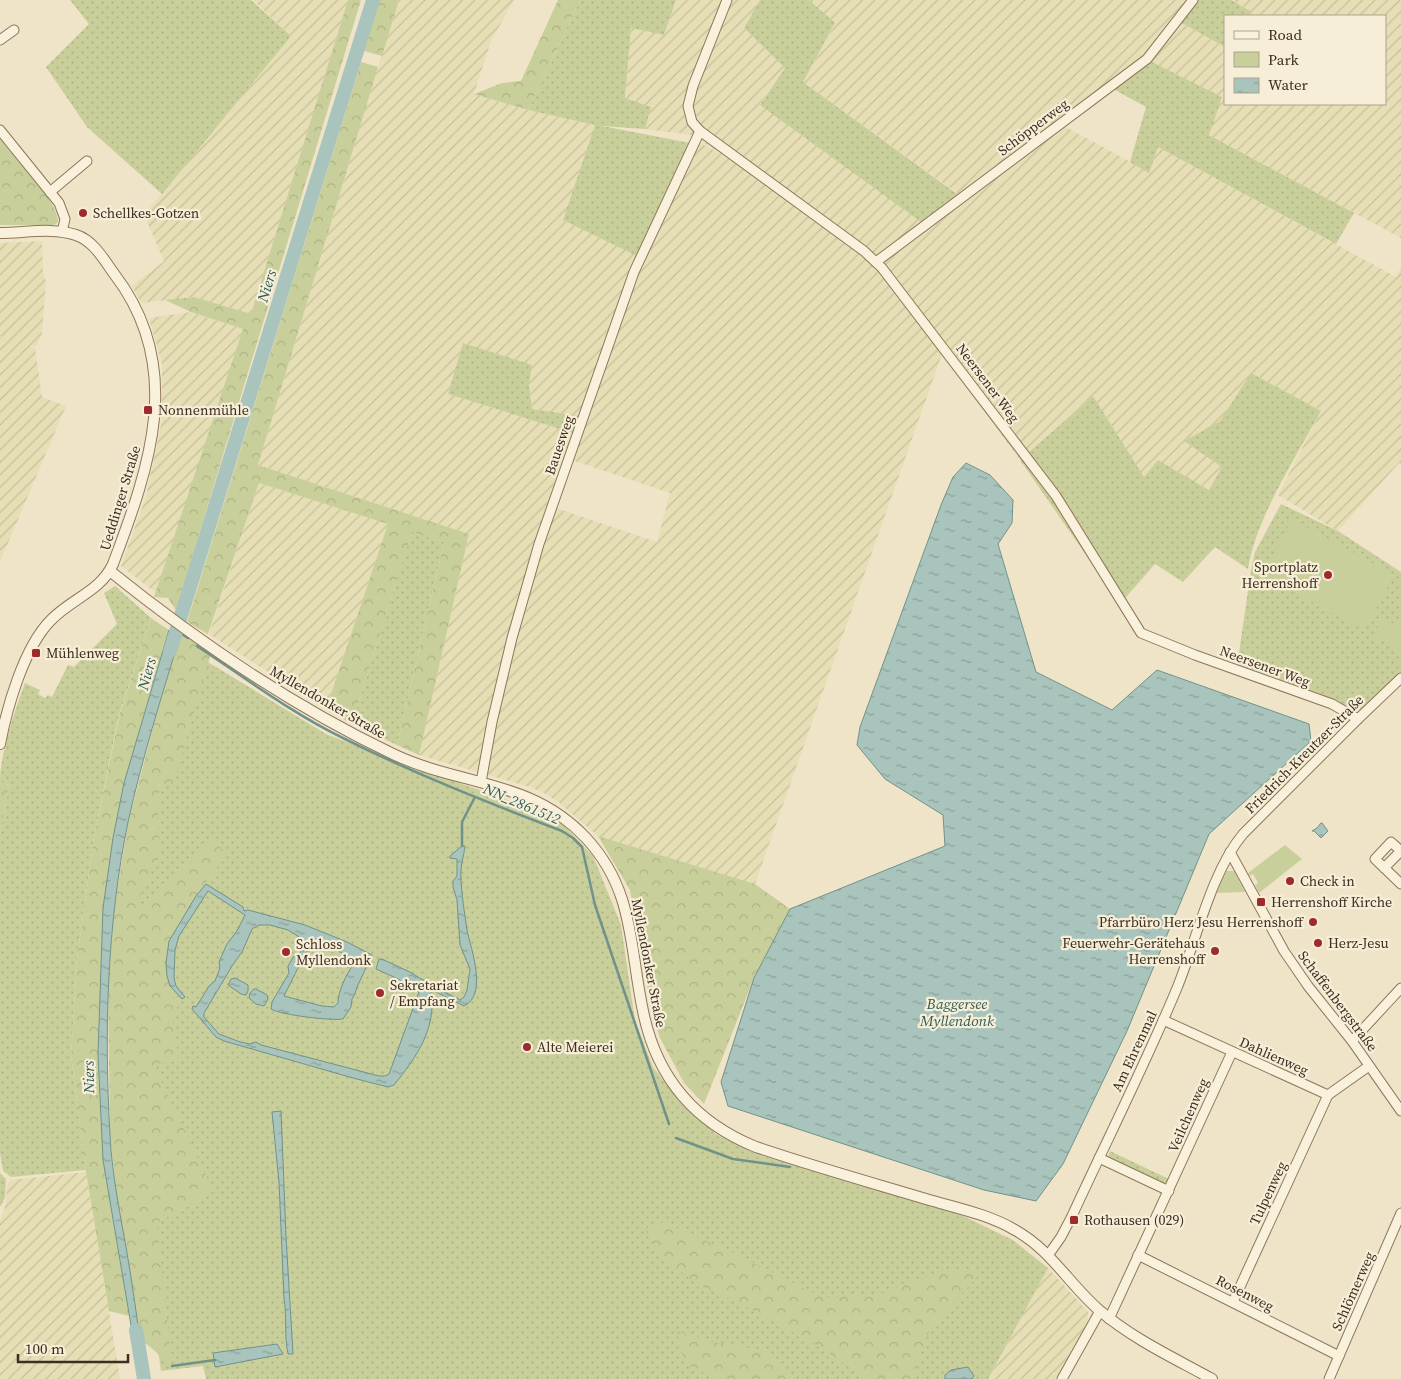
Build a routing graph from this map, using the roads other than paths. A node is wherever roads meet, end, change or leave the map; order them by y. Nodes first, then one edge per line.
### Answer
1 (727, 0) edge
2 (1193, 0) edge
3 (14, 30) dead end
4 (0, 40) edge
5 (0, 130) edge
6 (700, 131) junction
7 (87, 161) dead end
8 (50, 192) junction
9 (62, 232) junction
10 (0, 233) edge
11 (876, 262) junction
12 (110, 571) junction
13 (1401, 678) edge
14 (1358, 719) junction
15 (0, 744) edge
16 (481, 782) junction
17 (1230, 852) junction
18 (1384, 868) dead end
19 (1401, 884) edge
20 (1401, 988) edge
21 (1163, 1020) junction
22 (1352, 1041) junction
23 (1232, 1052) junction
24 (1369, 1066) junction
25 (1328, 1095) junction
26 (1401, 1111) edge
27 (1099, 1158) junction
28 (1169, 1191) junction
29 (1401, 1213) edge
30 (1049, 1254) junction
31 (1138, 1255) junction
32 (1233, 1302) junction
33 (1100, 1310) junction
34 (1110, 1319) junction
35 (1339, 1356) junction
36 (1062, 1379) edge
37 (1212, 1379) edge
38 (1329, 1379) edge

1 - 6 street, Neersener Weg
2 - 11 street, Schöpperweg
3 - 4 street
5 - 8 street
6 - 11 street, Neersener Weg
6 - 16 street, Bauesweg
7 - 8 street
8 - 9 street
9 - 10 street, Ueddinger Straße
9 - 12 street, Ueddinger Straße
11 - 14 street, Neersener Weg
12 - 15 street
12 - 16 street, Myllendonker Straße
13 - 14 street, Friedrich-Kreutzer-Straße
14 - 17 street, Friedrich-Kreutzer-Straße
16 - 30 street, Myllendonker Straße
17 - 21 street, Am Ehrenmal
17 - 22 street, Schaffenbergstraße
18 - 19 street
20 - 22 street
21 - 23 street, Dahlienweg
21 - 27 street, Am Ehrenmal
22 - 24 street, Schaffenbergstraße
23 - 25 street, Dahlienweg
23 - 28 street, Veilchenweg
24 - 25 street
24 - 26 street, Schaffenbergstraße
25 - 32 street, Tulpenweg
27 - 28 street
27 - 30 street, Am Ehrenmal
28 - 31 street, Veilchenweg
29 - 35 street, Schlömerweg
30 - 33 street, Myllendonker Straße
31 - 32 street, Rosenweg
31 - 34 street, Veilchenweg
32 - 35 street, Rosenweg
33 - 34 street, Myllendonker Straße
33 - 36 street
34 - 37 street, Myllendonker Straße
35 - 38 street, Schlömerweg

